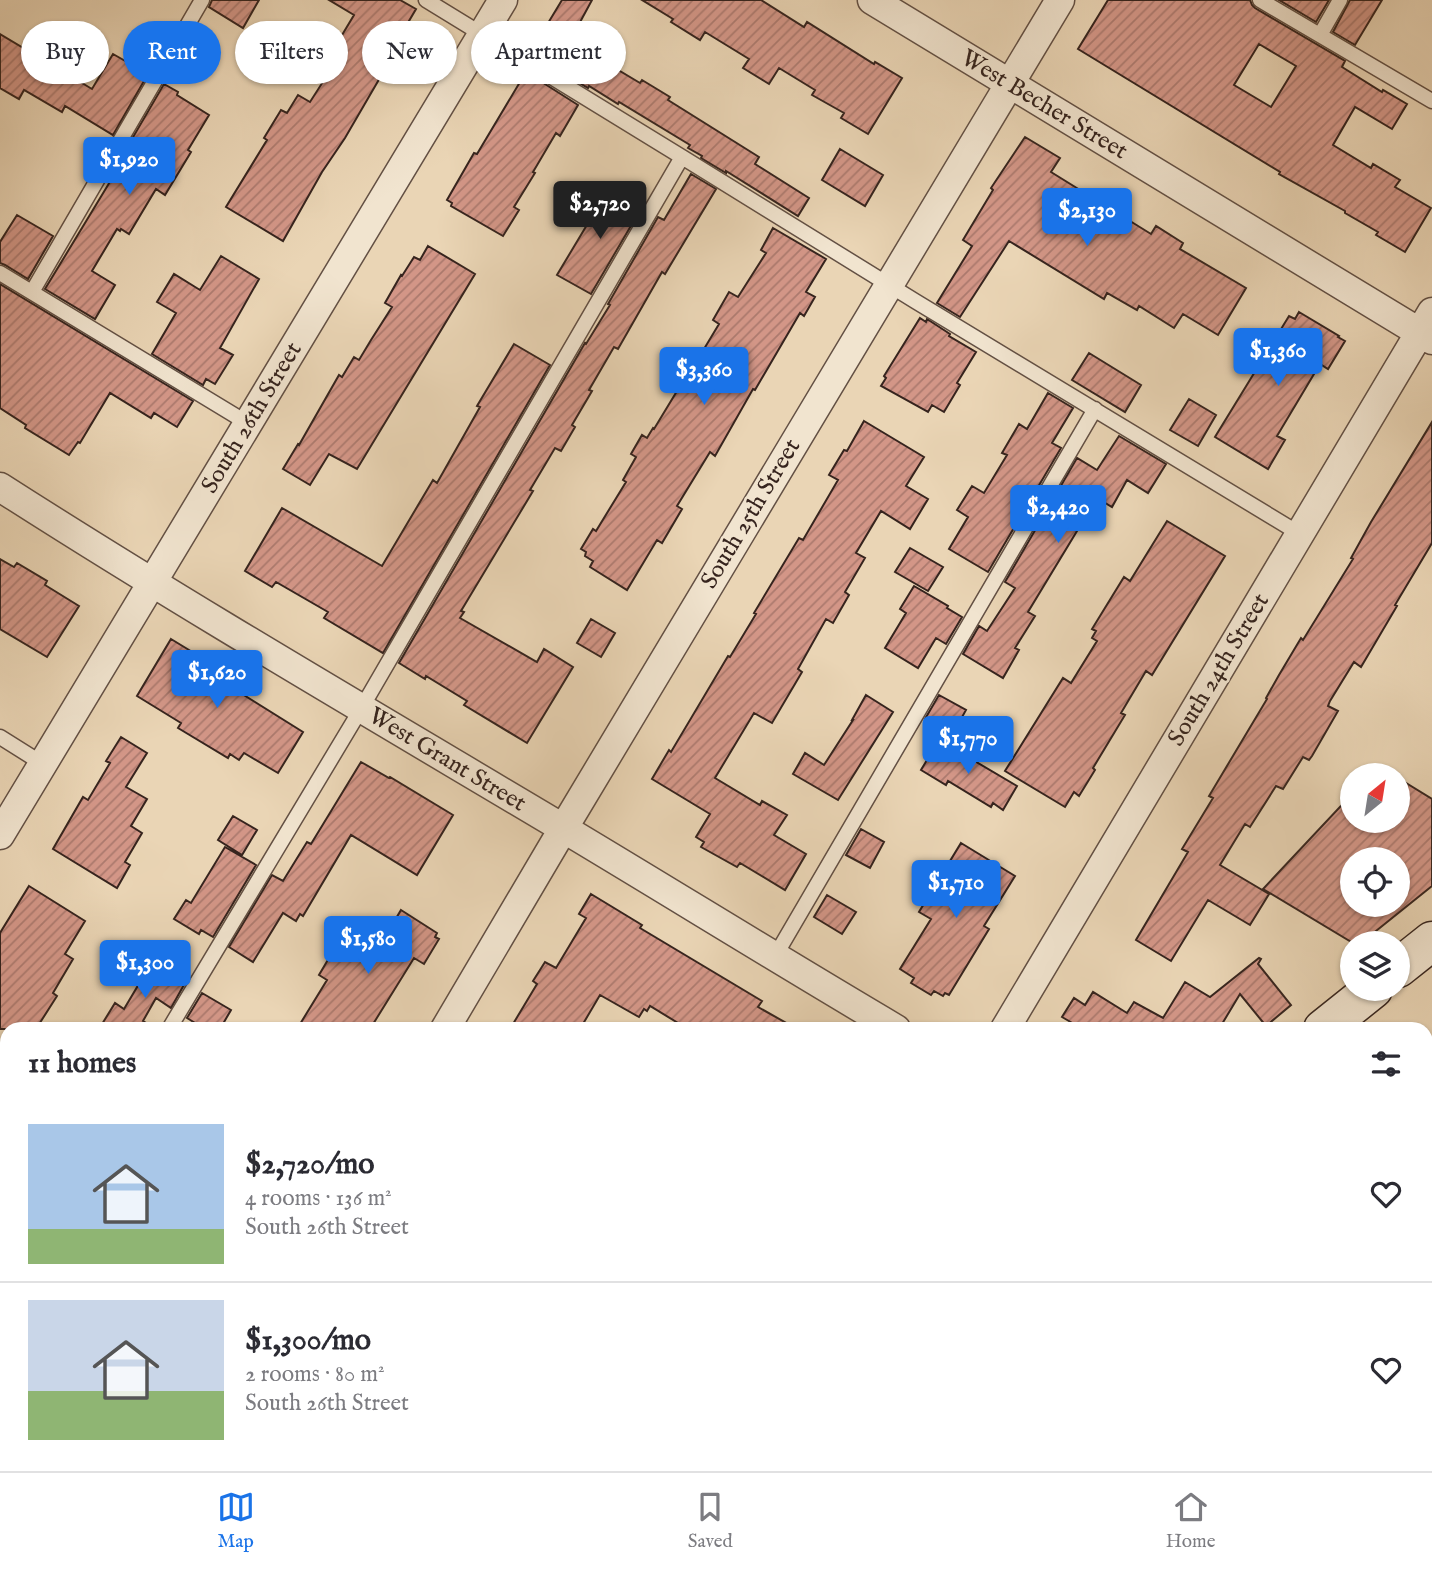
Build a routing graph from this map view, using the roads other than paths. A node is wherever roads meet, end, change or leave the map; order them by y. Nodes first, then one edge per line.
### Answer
1 (202, 0) edge
2 (425, 0) edge
3 (503, 0) edge
4 (872, 0) edge
5 (1060, 0) edge
6 (1260, 0) edge
7 (1340, 0) edge
8 (491, 21) edge
9 (471, 27) edge
10 (1320, 35) junction
11 (471, 54) edge
12 (564, 84) edge
13 (1010, 84) junction
14 (1432, 101) edge
15 (682, 157) junction
16 (0, 273) edge
17 (889, 284) junction
18 (32, 292) junction
19 (1428, 328) edge
20 (1095, 409) junction
21 (248, 424) junction
22 (0, 487) edge
23 (1300, 534) junction
24 (153, 584) junction
25 (361, 709) junction
26 (0, 737) edge
27 (43, 764) junction
28 (563, 829) junction
29 (0, 835) edge
30 (1432, 941) edge
31 (774, 958) junction
32 (1410, 958) edge
33 (1358, 1001) edge
34 (173, 1022) edge
35 (449, 1022) edge
36 (884, 1022) edge
37 (1009, 1022) edge
38 (1332, 1022) edge

1 - 18 lane
2 - 9 lane
3 - 8 street, South 26th Street
4 - 13 street, West Becher Street
5 - 13 street, South 25th Street
6 - 10 lane
7 - 10 lane
10 - 14 lane
11 - 21 street, South 26th Street
12 - 15 lane
13 - 17 street, South 25th Street
13 - 19 street, West Becher Street
15 - 17 lane
15 - 25 lane
16 - 18 lane
17 - 20 lane
17 - 28 street, South 25th Street
18 - 21 lane
19 - 23 street, South 24th Street
20 - 23 lane
20 - 31 lane
21 - 24 street, South 26th Street
22 - 24 street, West Grant Street
23 - 37 street, South 24th Street
24 - 25 street, West Grant Street
24 - 27 street, South 26th Street
25 - 28 street, West Grant Street
25 - 34 lane
26 - 27 lane
27 - 29 street, South 26th Street
28 - 31 street, West Grant Street
28 - 35 street, South 25th Street
30 - 32 street
31 - 36 street, West Grant Street
33 - 38 street

